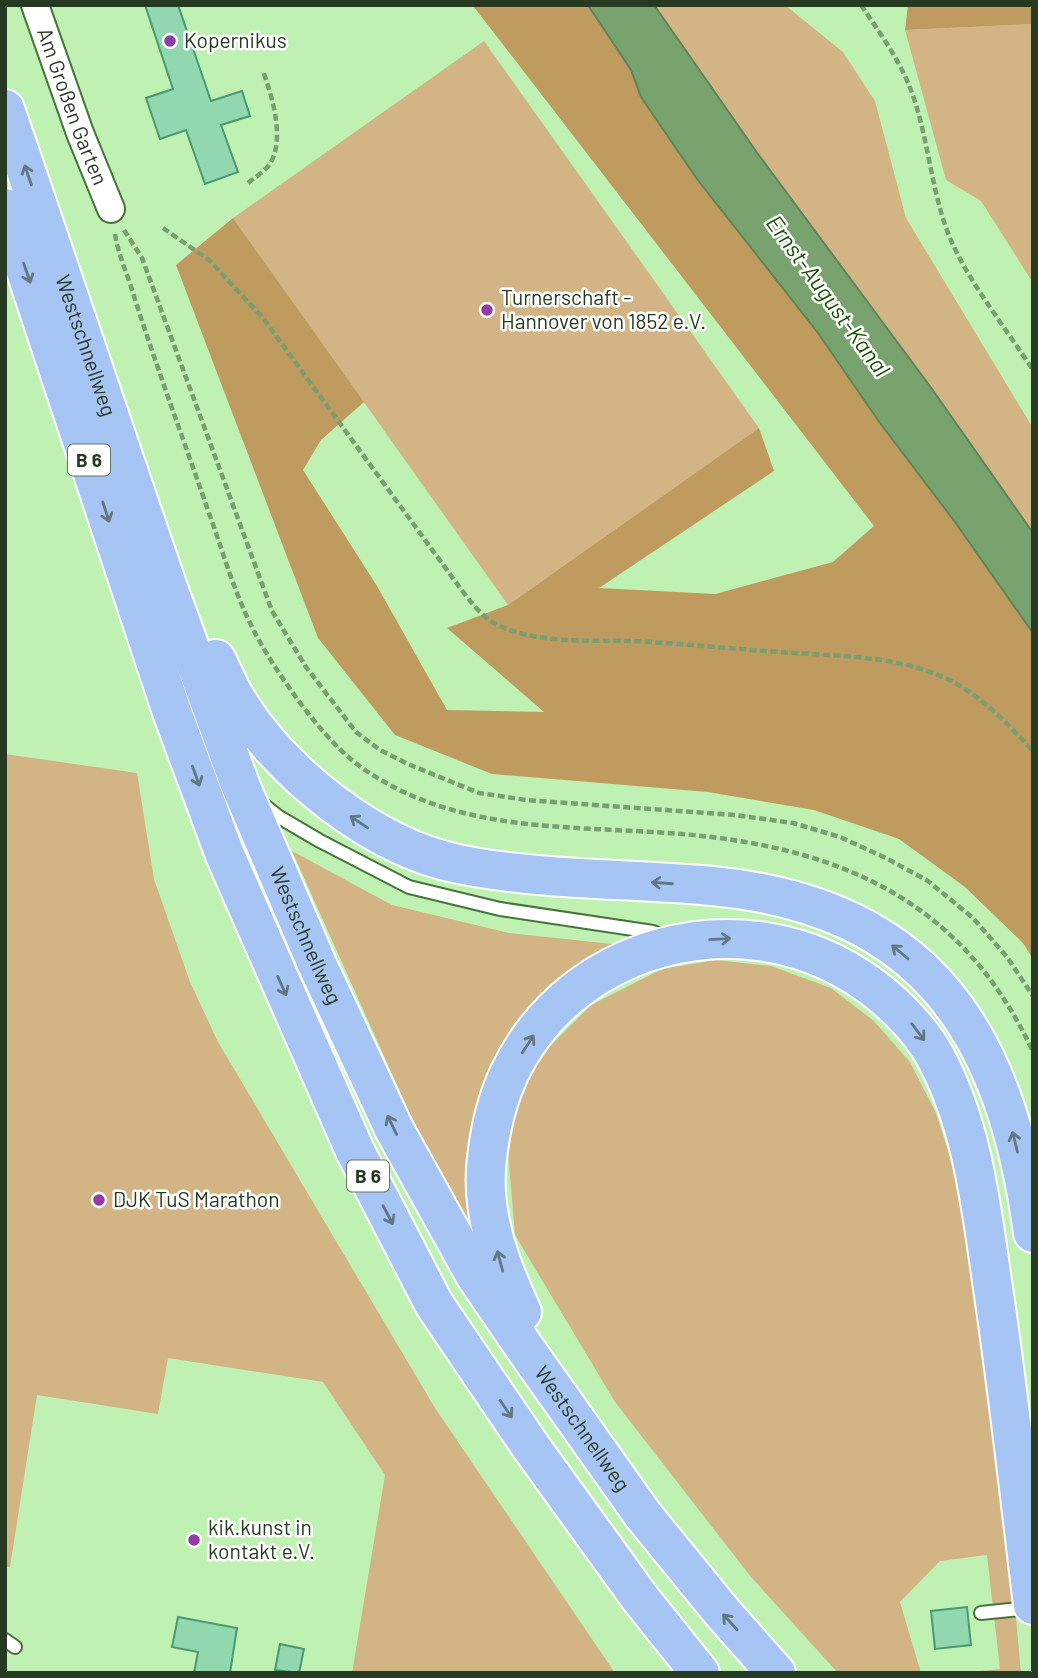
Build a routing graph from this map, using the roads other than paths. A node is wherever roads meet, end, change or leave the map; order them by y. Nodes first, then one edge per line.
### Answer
1 (35, 5) edge
2 (5, 109) edge
3 (5, 208) edge
4 (111, 209) road end
5 (168, 588) junction
6 (241, 787) junction
7 (679, 942) junction
8 (1033, 1233) edge
9 (570, 1412) junction
10 (640, 1598) junction
11 (1033, 1606) edge
12 (981, 1614) dead end
13 (673, 1673) edge
14 (700, 1673) edge
15 (776, 1673) edge

1 - 4 street, Am Großen Garten
5 -> 2 highway, Westschnellweg / B 6
3 -> 10 highway, Westschnellweg / B 6
5 - 6 highway, Westschnellweg / B 6
8 -> 5 highway
6 - 7 lane
9 -> 6 highway, Westschnellweg / B 6
9 -> 7 highway
7 -> 11 highway
15 -> 9 highway, Westschnellweg / B 6
10 - 13 highway
10 - 14 highway, Westschnellweg / B 6
11 - 12 lane

